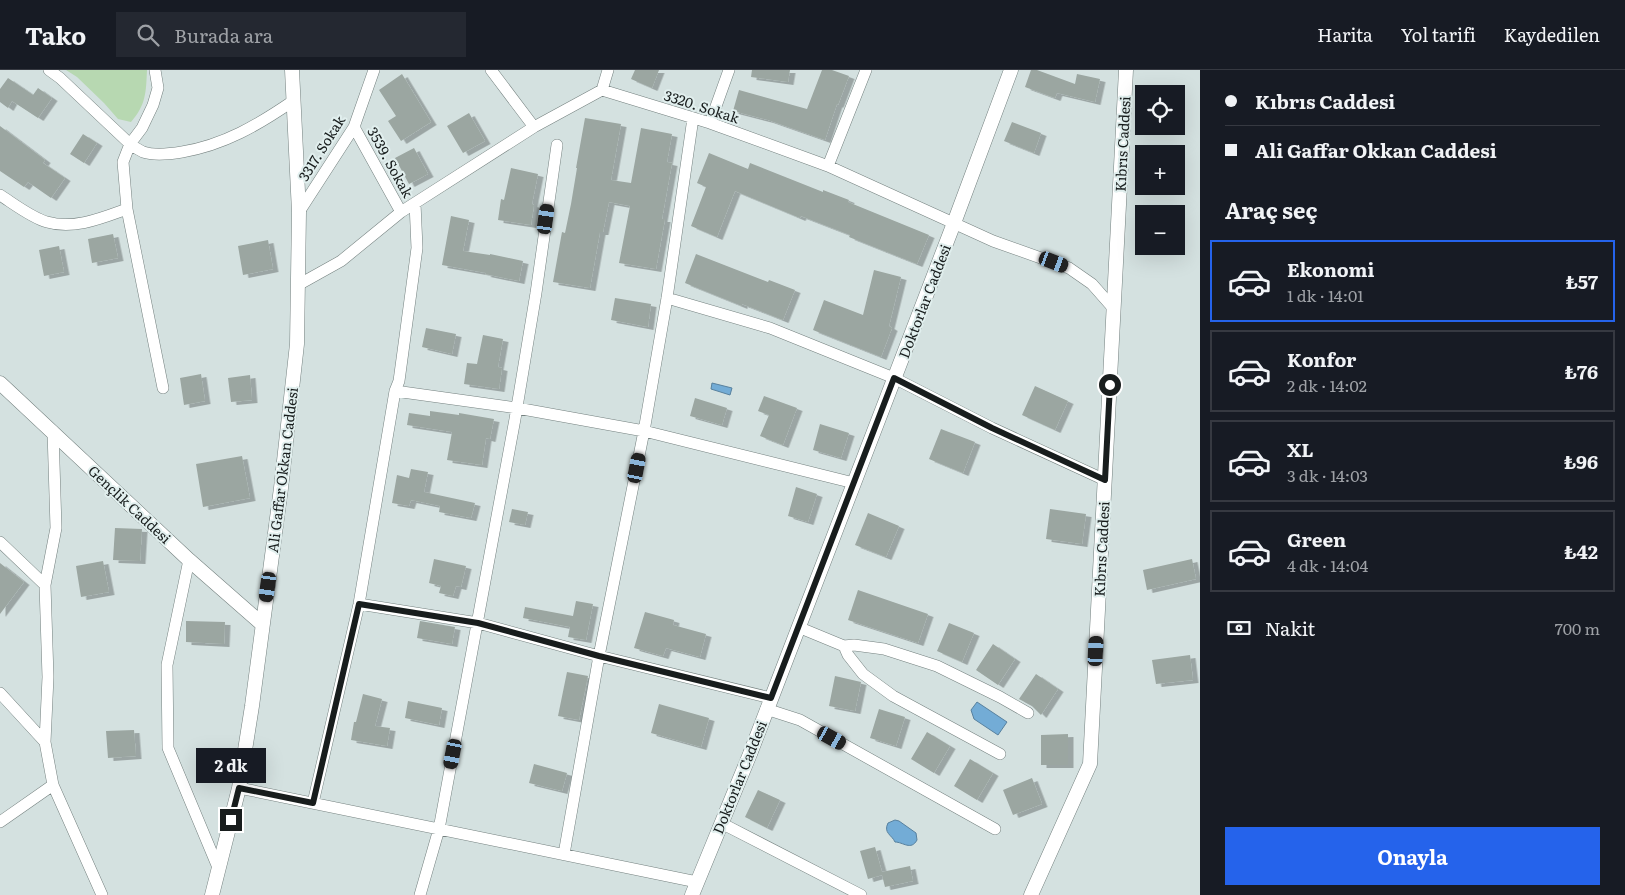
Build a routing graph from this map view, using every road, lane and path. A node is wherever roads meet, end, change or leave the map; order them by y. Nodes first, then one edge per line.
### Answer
1 (49, 70) edge
2 (155, 70) edge
3 (292, 70) edge
4 (374, 70) edge
5 (491, 70) edge
6 (608, 70) edge
7 (729, 70) edge
8 (866, 70) edge
9 (1011, 70) edge
10 (1126, 70) edge
11 (602, 90) junction
12 (293, 102) junction
13 (693, 118) junction
14 (710, 123) junction
15 (354, 126) junction
16 (534, 127) junction
17 (130, 144) junction
18 (557, 145) dead end
19 (828, 166) junction
20 (0, 195) edge
21 (415, 203) junction
22 (127, 209) junction
23 (298, 212) junction
24 (401, 212) junction
25 (954, 223) junction
26 (298, 285) junction
27 (667, 298) junction
28 (1114, 309) junction
29 (894, 378) junction
30 (0, 382) edge
31 (163, 388) dead end
32 (395, 391) junction
33 (517, 408) junction
34 (644, 431) junction
35 (52, 432) junction
36 (1105, 480) junction
37 (854, 483) junction
38 (0, 542) edge
39 (189, 560) junction
40 (45, 585) junction
41 (359, 604) junction
42 (478, 623) junction
43 (262, 624) junction
44 (798, 627) junction
45 (844, 646) junction
46 (599, 656) junction
47 (0, 693) edge
48 (769, 703) junction
49 (1028, 713) dead end
50 (45, 742) junction
51 (1000, 754) dead end
52 (53, 785) junction
53 (239, 788) junction
54 (313, 803) junction
55 (0, 822) edge
56 (722, 823) junction
57 (438, 829) junction
58 (995, 829) dead end
59 (564, 854) junction
60 (220, 870) junction
61 (694, 888) edge
62 (102, 895) edge
63 (212, 895) edge
64 (420, 895) edge
65 (860, 895) edge
66 (1031, 895) edge

1 - 17 street
2 - 17 street
3 - 12 street, Ali Gaffar Okkan Caddesi
4 - 15 street, 3317. Sokak
5 - 16 street
6 - 11 street
7 - 14 street
8 - 19 street
9 - 25 street, Doktorlar Caddesi
10 - 28 street, Kıbrıs Caddesi
11 - 13 street, 3320. Sokak
11 - 16 street
12 - 17 street
12 - 23 street, Ali Gaffar Okkan Caddesi
13 - 14 street, 3320. Sokak
13 - 27 street
14 - 19 street, 3320. Sokak
15 - 23 street, 3317. Sokak
15 - 24 street, 3539. Sokak
16 - 21 street
17 - 22 street
18 - 33 street
19 - 25 street, 3320. Sokak
20 - 22 street
21 - 24 street
21 - 32 street
22 - 31 street
23 - 26 street, Ali Gaffar Okkan Caddesi
24 - 26 street
25 - 28 street, 3320. Sokak
25 - 29 street, Doktorlar Caddesi
26 - 43 street, Ali Gaffar Okkan Caddesi
27 - 29 street
27 - 34 street
28 - 36 street, Kıbrıs Caddesi
29 - 36 street
29 - 37 street, Doktorlar Caddesi
30 - 35 street, Gençlik Caddesi
32 - 33 street
32 - 41 street
33 - 34 street
33 - 42 street
34 - 37 street
34 - 46 street
35 - 39 street, Gençlik Caddesi
35 - 40 street
36 - 66 street, Kıbrıs Caddesi
37 - 44 street, Doktorlar Caddesi
38 - 40 street
39 - 43 street, Gençlik Caddesi
39 - 60 street
40 - 50 street
41 - 42 street
41 - 54 street
42 - 46 street
42 - 57 street
43 - 53 street, Ali Gaffar Okkan Caddesi
44 - 45 street
44 - 48 street, Doktorlar Caddesi
45 - 49 street
45 - 51 street
46 - 48 street
46 - 59 street
47 - 50 street
48 - 56 street, Doktorlar Caddesi
48 - 58 street
50 - 52 street
52 - 55 street
52 - 62 street
53 - 54 street
53 - 60 street, Ali Gaffar Okkan Caddesi
54 - 57 street
56 - 61 street, Doktorlar Caddesi
56 - 65 street
57 - 59 street
57 - 64 street
59 - 61 street
60 - 63 street, Ali Gaffar Okkan Caddesi

